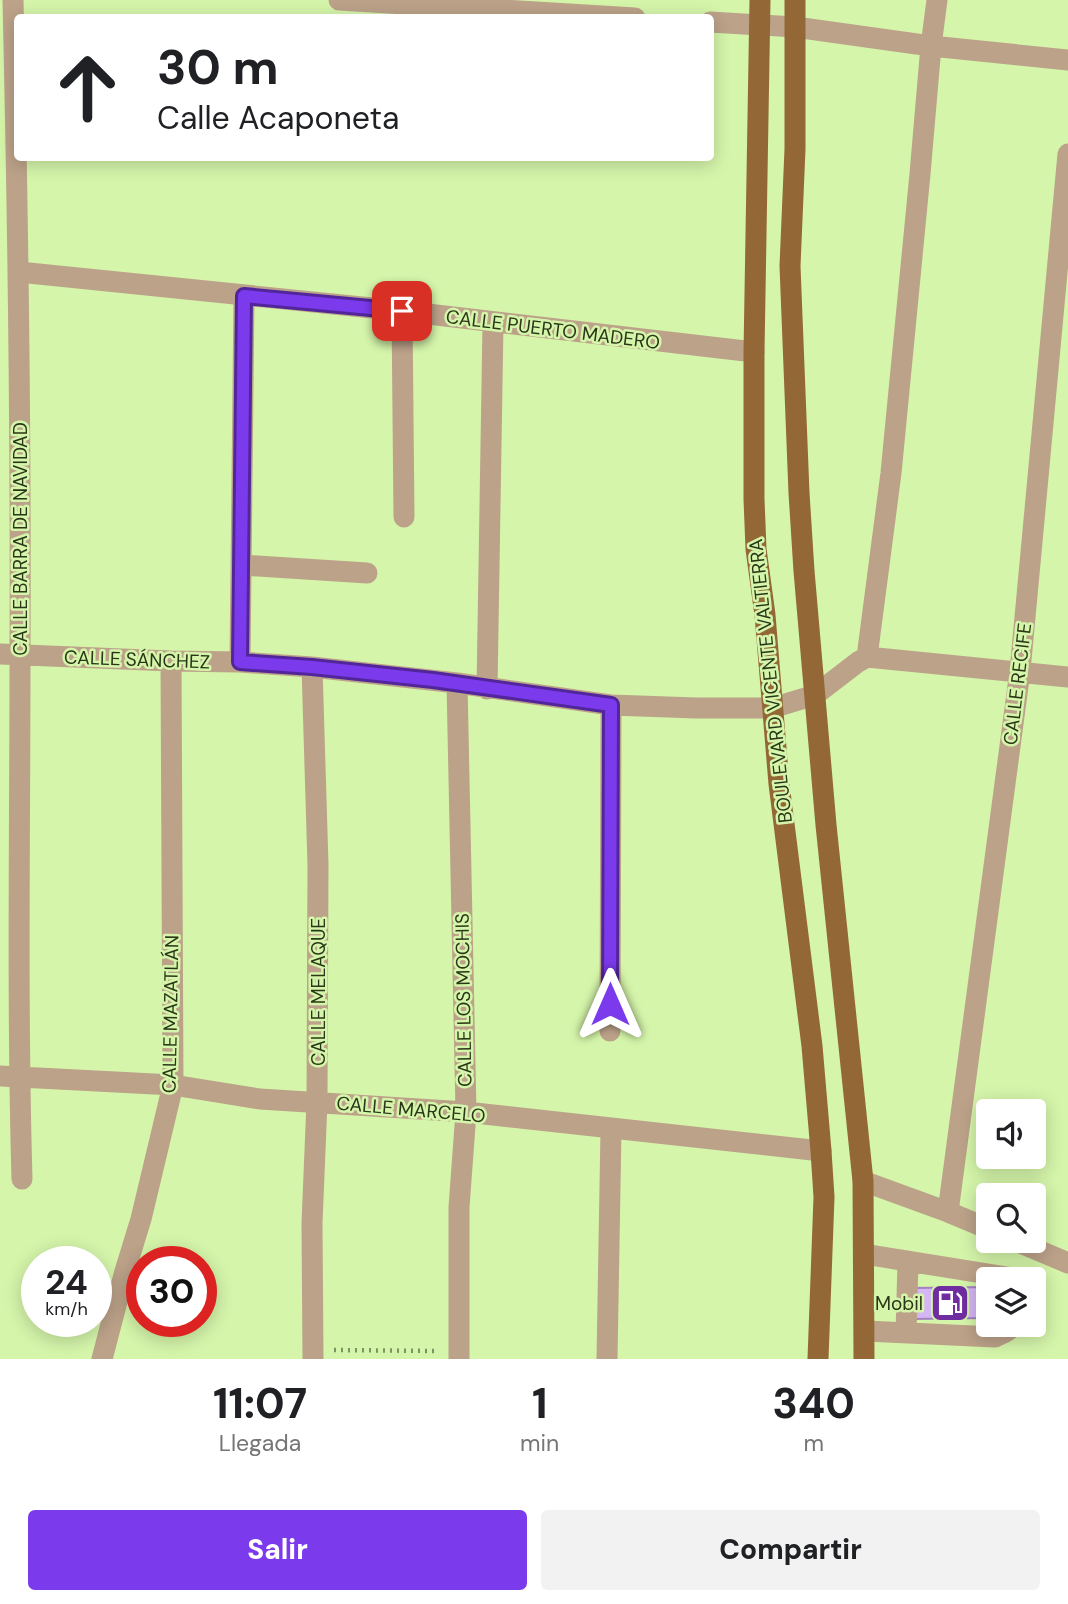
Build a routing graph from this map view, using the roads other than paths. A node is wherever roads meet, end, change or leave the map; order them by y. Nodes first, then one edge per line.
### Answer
1 (13, 0) edge
2 (339, 0) edge
3 (760, 0) edge
4 (795, 0) edge
5 (937, 0) edge
6 (569, 14) edge
7 (714, 22) edge
8 (760, 24) junction
9 (795, 26) junction
10 (14, 45) edge
11 (931, 46) junction
12 (1068, 60) edge
13 (1068, 154) edge
14 (17, 161) edge
15 (19, 272) junction
16 (244, 296) junction
17 (402, 311) junction
18 (493, 323) junction
19 (754, 352) junction
20 (404, 517) dead end
21 (241, 565) junction
22 (367, 573) dead end
23 (10, 655) edge
24 (867, 657) junction
25 (171, 661) junction
26 (240, 662) junction
27 (312, 667) junction
28 (1020, 671) junction
29 (1068, 677) edge
30 (457, 683) junction
31 (487, 689) junction
32 (815, 695) junction
33 (611, 705) junction
34 (772, 708) junction
35 (610, 1031) dead end
36 (10, 1077) edge
37 (173, 1084) junction
38 (317, 1102) junction
39 (466, 1112) junction
40 (611, 1129) junction
41 (821, 1152) junction
42 (22, 1179) dead end
43 (863, 1181) junction
44 (948, 1212) junction
45 (976, 1224) edge
46 (1044, 1253) edge
47 (864, 1254) junction
48 (908, 1261) junction
49 (1068, 1263) edge
50 (976, 1272) edge
51 (865, 1331) junction
52 (906, 1333) junction
53 (976, 1335) edge
54 (313, 1354) edge
55 (459, 1355) edge
56 (102, 1359) edge
57 (607, 1359) edge
58 (818, 1359) edge
59 (864, 1359) edge

1 - 10 street, CALLE BARRA DE NAVIDAD
2 - 6 street
3 - 8 main road, BOULEVARD VICENTE VALTIERRA
4 - 9 main road
5 - 11 street
7 - 8 street
8 - 9 street
8 - 19 main road, BOULEVARD VICENTE VALTIERRA
9 - 11 street
9 - 32 main road
11 - 12 street
11 - 24 street
13 - 28 street, CALLE RECIFE
14 - 15 street, CALLE BARRA DE NAVIDAD
15 - 16 street, CALLE PUERTO MADERO
15 - 23 street, CALLE BARRA DE NAVIDAD
16 - 17 street, CALLE PUERTO MADERO
16 - 21 street
17 - 18 street, CALLE PUERTO MADERO
17 - 20 street
18 - 19 street, CALLE PUERTO MADERO
18 - 31 street
19 - 34 main road, BOULEVARD VICENTE VALTIERRA
21 - 22 street
21 - 26 street
23 - 25 street, CALLE SÁNCHEZ
23 - 36 street, CALLE BARRA DE NAVIDAD
24 - 28 street
24 - 32 street
25 - 26 street, CALLE SÁNCHEZ
25 - 37 street, CALLE MAZATLÁN
26 - 27 street, CALLE SÁNCHEZ
27 - 30 street, CALLE SÁNCHEZ
27 - 38 street, CALLE MELAQUE
28 - 29 street
28 - 44 street, CALLE RECIFE
30 - 31 street, CALLE SÁNCHEZ
30 - 39 street, CALLE LOS MOCHIS
31 - 33 street, CALLE SÁNCHEZ
32 - 34 street, CALLE SÁNCHEZ
32 - 43 main road
33 - 34 street, CALLE SÁNCHEZ
33 - 35 street
34 - 41 main road, BOULEVARD VICENTE VALTIERRA
36 - 37 street, CALLE MARCELO
36 - 42 street, CALLE BARRA DE NAVIDAD
37 - 38 street, CALLE MARCELO
37 - 56 street, CALLE MAZATLÁN
38 - 39 street, CALLE MARCELO
38 - 54 street, CALLE MELAQUE
39 - 40 street, CALLE MARCELO
39 - 55 street, CALLE LOS MOCHIS
40 - 41 street, CALLE MARCELO
40 - 57 street
41 - 58 main road, BOULEVARD VICENTE VALTIERRA
43 - 44 street
43 - 47 main road
44 - 45 street
46 - 49 street
47 - 48 street
47 - 51 main road
48 - 50 street
48 - 52 street
51 - 52 street
51 - 59 main road
52 - 53 street

